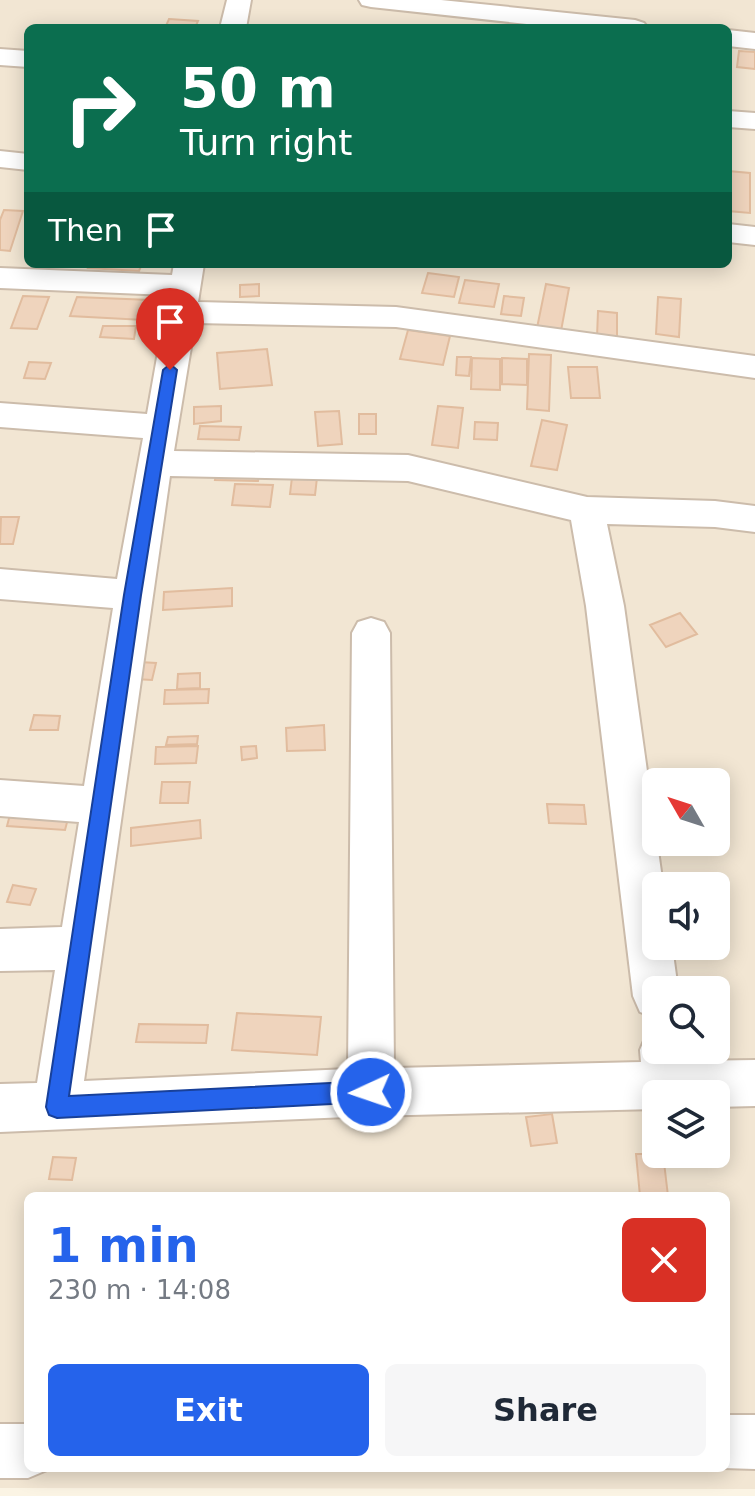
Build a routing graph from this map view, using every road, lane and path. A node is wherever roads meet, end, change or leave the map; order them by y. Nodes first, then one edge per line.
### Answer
1 (239, 0) edge
2 (371, 0) edge
3 (234, 24) edge
4 (597, 24) edge
5 (732, 38) edge
6 (755, 41) edge
7 (0, 57) edge
8 (24, 59) edge
9 (732, 119) edge
10 (755, 121) edge
11 (0, 159) edge
12 (24, 162) edge
13 (732, 233) edge
14 (755, 236) edge
15 (0, 278) edge
16 (185, 288) edge
17 (755, 367) edge
18 (0, 415) edge
19 (157, 445) junction
20 (587, 510) junction
21 (755, 519) edge
22 (0, 584) edge
23 (133, 595) junction
24 (371, 633) dead end
25 (0, 798) edge
26 (100, 805) junction
27 (78, 948) junction
28 (0, 950) edge
29 (653, 976) edge
30 (666, 1068) edge
31 (755, 1083) edge
32 (371, 1092) junction
33 (57, 1107) junction
34 (0, 1108) edge
35 (730, 1442) edge
36 (755, 1442) edge
37 (0, 1451) edge
38 (24, 1451) edge

1 - 3 street
2 - 4 street
5 - 6 street
7 - 8 street
9 - 10 street
11 - 12 street
13 - 14 street
15 - 16 street
16 - 17 street
16 - 19 street
18 - 19 street
19 - 20 street
19 - 23 street
20 - 21 street
20 - 29 street
22 - 23 street
23 - 26 street
24 - 32 street
25 - 26 street
26 - 27 street
27 - 28 street
27 - 33 street
30 - 31 street
30 - 32 street
32 - 33 street
33 - 34 street
35 - 36 street
37 - 38 street

